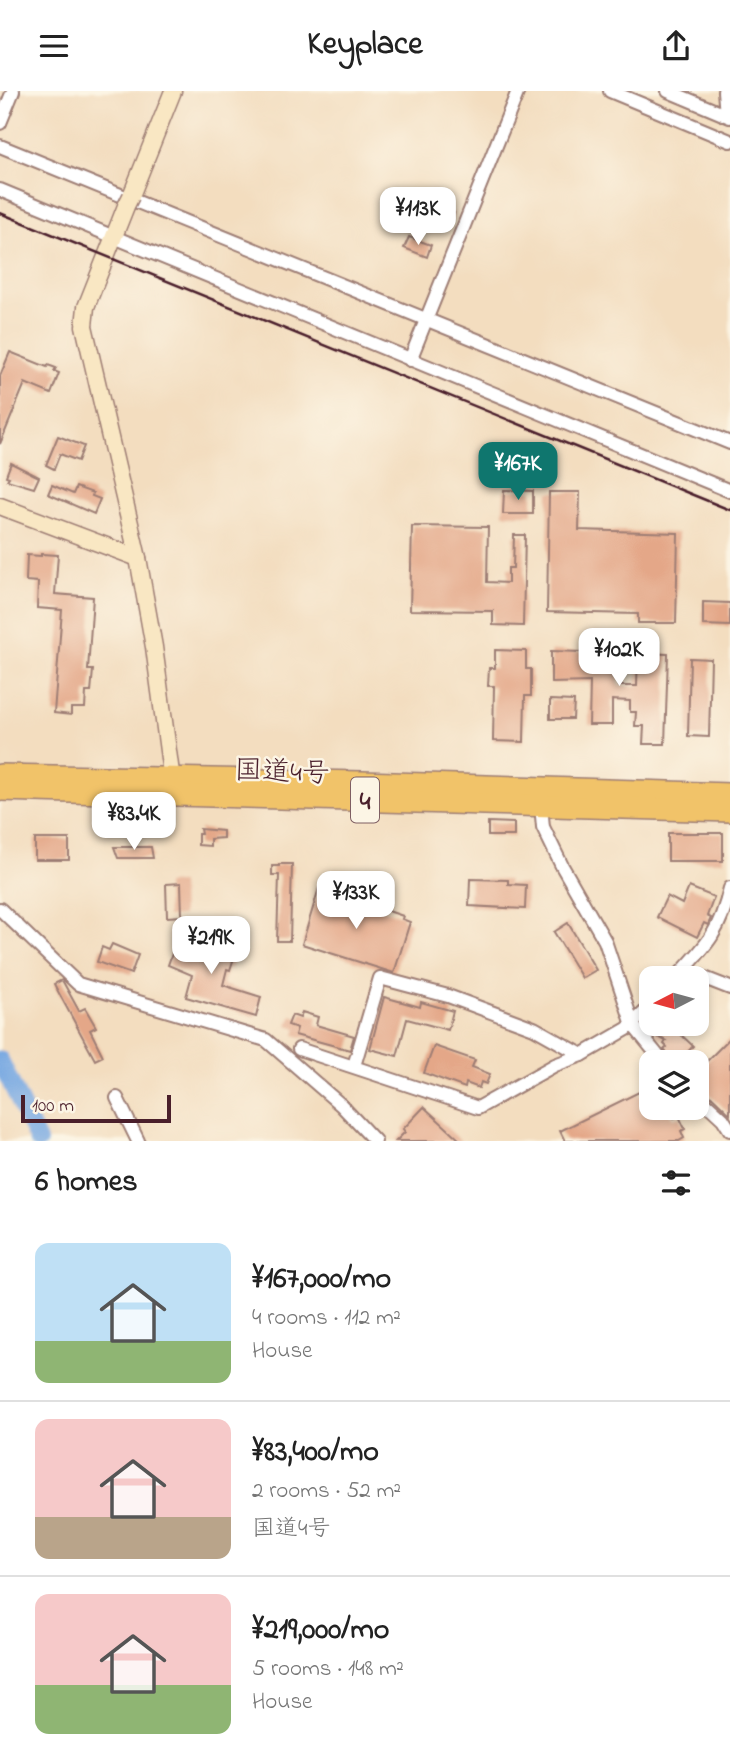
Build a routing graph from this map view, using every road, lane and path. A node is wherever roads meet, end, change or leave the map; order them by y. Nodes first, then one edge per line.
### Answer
1 (13, 91) edge
2 (173, 91) edge
3 (518, 91) edge
4 (610, 91) edge
5 (668, 91) edge
6 (724, 91) edge
7 (728, 116) edge
8 (0, 123) edge
9 (730, 141) edge
10 (0, 146) edge
11 (0, 190) edge
12 (113, 239) junction
13 (425, 320) junction
14 (410, 360) junction
15 (730, 443) edge
16 (730, 491) edge
17 (0, 506) edge
18 (138, 558) junction
19 (0, 775) edge
20 (173, 786) junction
21 (0, 790) edge
22 (730, 795) edge
23 (541, 805) junction
24 (730, 811) edge
25 (730, 888) edge
26 (0, 909) edge
27 (688, 966) edge
28 (709, 982) edge
29 (730, 988) edge
30 (639, 1019) edge
31 (634, 1025) junction
32 (299, 1049) dead end
33 (654, 1050) edge
34 (582, 1055) junction
35 (354, 1066) junction
36 (117, 1098) dead end
37 (709, 1106) edge
38 (730, 1129) edge
39 (138, 1141) edge
40 (375, 1141) edge

1 - 8 street
2 - 12 street
3 - 13 street
4 - 9 street
5 - 7 street
6 - 7 street
10 - 13 street
11 - 12 street
12 - 14 street
12 - 18 street
13 - 14 street
13 - 15 street
14 - 16 street
17 - 18 street
18 - 20 street
19 - 20 highway, 国道4号 / 4
20 - 21 highway, 国道4号 / 4
20 - 22 highway, 国道4号 / 4
20 - 23 highway, 国道4号 / 4
23 - 24 highway, 国道4号 / 4
23 - 31 street
25 - 27 street
26 - 40 street
28 - 29 street
30 - 31 street
31 - 33 street
31 - 34 street
32 - 35 street
34 - 35 street
34 - 35 street
36 - 39 street
37 - 38 street

